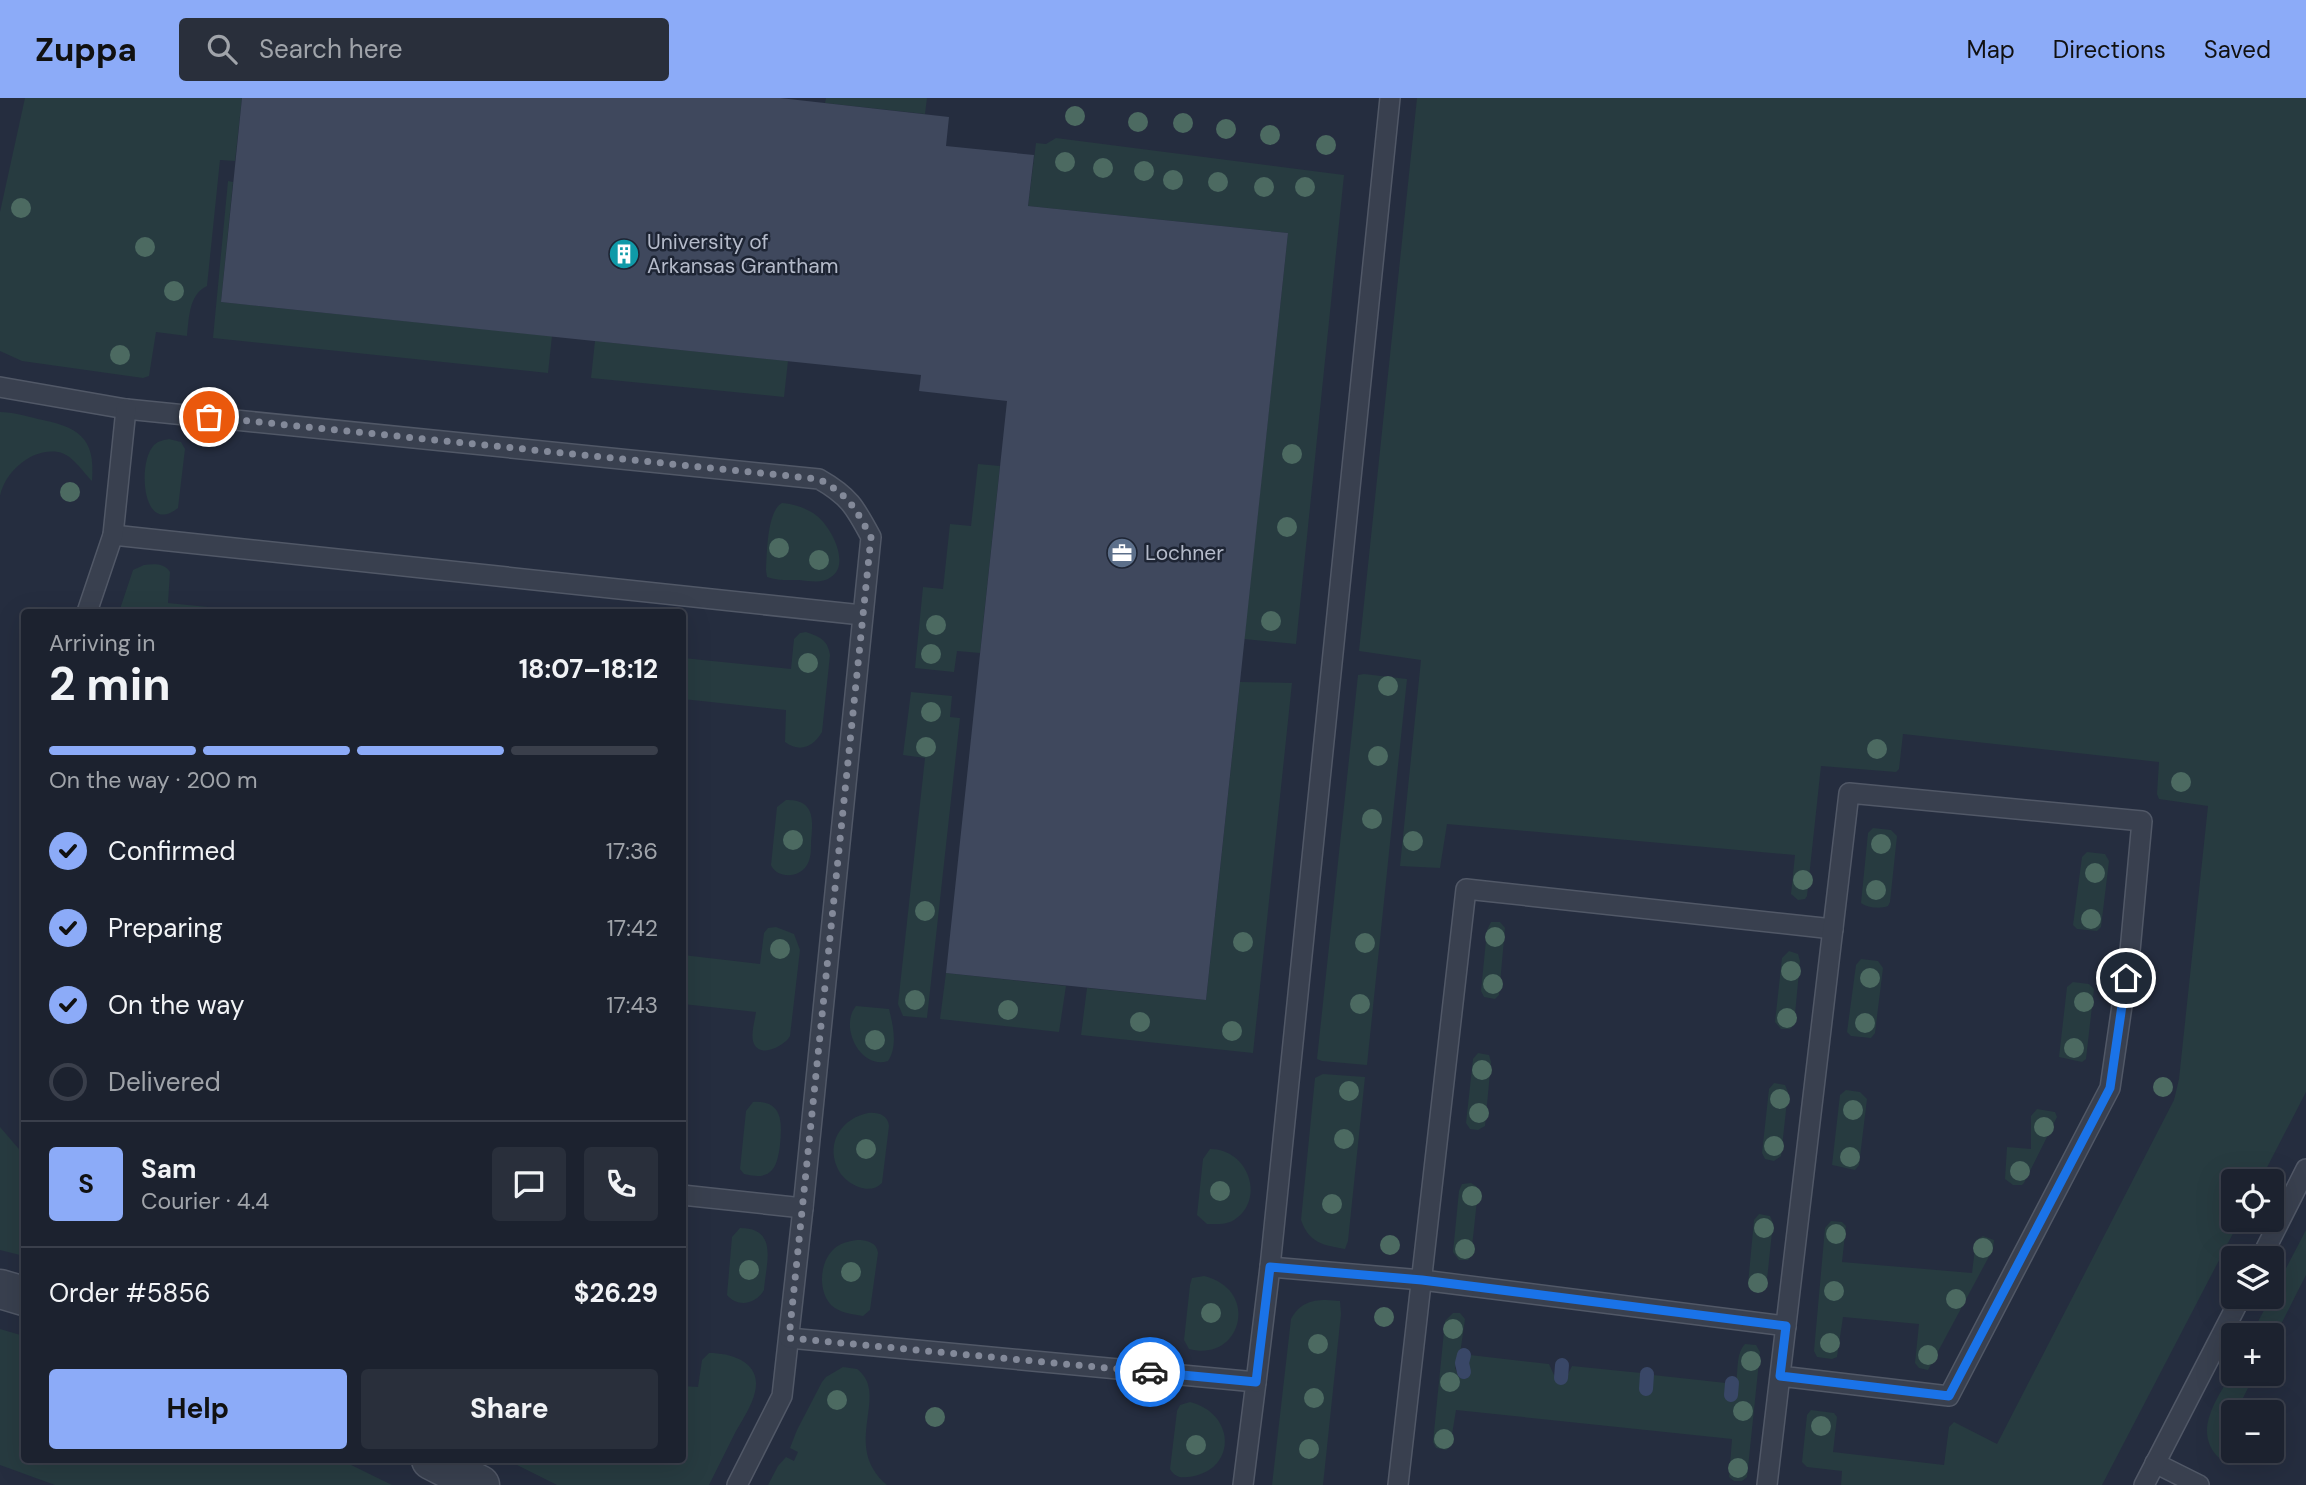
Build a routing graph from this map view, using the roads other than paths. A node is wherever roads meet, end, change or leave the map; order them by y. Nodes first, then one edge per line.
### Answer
1 (1390, 98) edge
2 (0, 387) edge
3 (126, 409) junction
4 (113, 535) junction
5 (88, 609) edge
6 (862, 615) junction
7 (1833, 929) junction
8 (2306, 1170) edge
9 (686, 1195) edge
10 (803, 1208) junction
11 (2266, 1246) edge
12 (1270, 1267) junction
13 (1422, 1280) junction
14 (0, 1289) edge
15 (21, 1295) edge
16 (2235, 1309) edge
17 (1786, 1326) junction
18 (789, 1338) junction
19 (1780, 1376) junction
20 (1256, 1382) junction
21 (437, 1463) edge
22 (2155, 1463) junction
23 (480, 1485) edge
24 (737, 1485) edge
25 (1243, 1485) edge
26 (1398, 1485) edge
27 (1766, 1485) edge
28 (2144, 1485) edge
29 (2199, 1485) edge

1 - 12 lane
2 - 3 lane
3 - 4 lane
3 - 6 lane
4 - 5 lane
4 - 6 lane
6 - 10 lane
7 - 13 lane
7 - 17 lane
7 - 19 lane
8 - 11 lane
9 - 10 lane
10 - 18 lane
12 - 13 lane
12 - 20 lane
13 - 17 lane
13 - 26 lane
14 - 15 street
16 - 22 lane
17 - 19 lane
18 - 20 lane
18 - 24 lane
19 - 27 lane
20 - 25 lane
21 - 23 street
22 - 28 lane
22 - 29 lane

